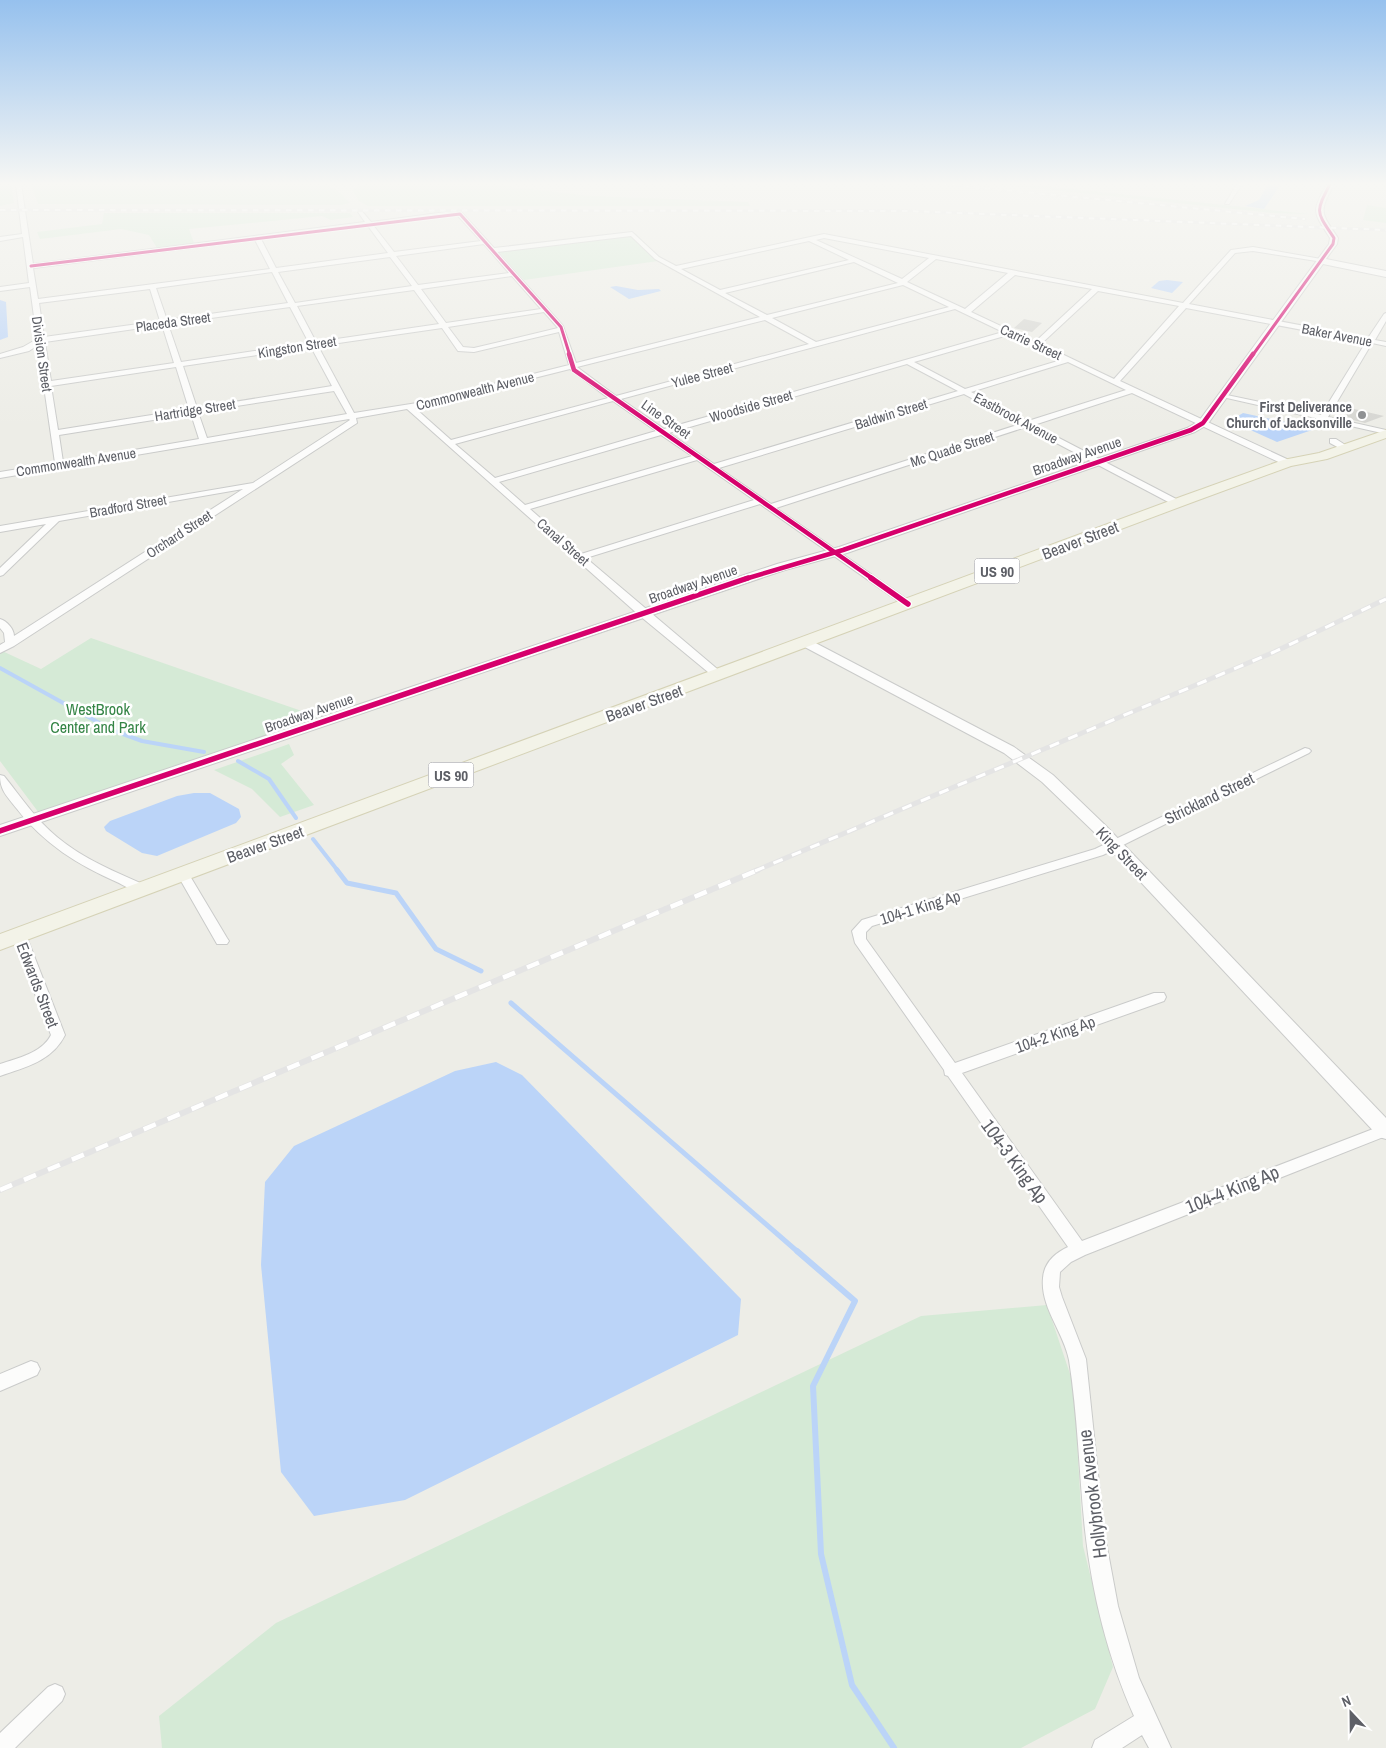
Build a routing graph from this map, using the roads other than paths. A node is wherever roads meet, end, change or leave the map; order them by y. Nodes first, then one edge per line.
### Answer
1 (31, 266) joint
2 (34, 266) edge
3 (272, 266) edge
4 (307, 266) edge
5 (400, 266) edge
6 (507, 266) edge
7 (672, 266) edge
8 (687, 266) edge
9 (831, 266) edge
10 (867, 266) edge
11 (923, 266) edge
12 (980, 266) edge
13 (1220, 266) edge
14 (1318, 266) edge
15 (1340, 266) edge
16 (676, 268) junction
17 (274, 270) junction
18 (1014, 272) junction
19 (514, 274) junction
20 (1386, 274) edge
21 (902, 282) junction
22 (31, 285) junction
23 (152, 286) junction
24 (415, 288) junction
25 (1097, 288) junction
26 (0, 289) edge
27 (719, 292) junction
28 (34, 302) junction
29 (293, 305) junction
30 (1184, 305) junction
31 (956, 307) junction
32 (547, 310) junction
33 (966, 312) junction
34 (1386, 315) edge
35 (767, 318) junction
36 (164, 323) junction
37 (1276, 323) junction
38 (442, 325) junction
39 (562, 329) junction
40 (1010, 332) junction
41 (40, 340) junction
42 (1371, 341) junction
43 (313, 344) junction
44 (1386, 344) edge
45 (816, 345) junction
46 (1036, 345) junction
47 (0, 356) edge
48 (1068, 360) junction
49 (907, 361) junction
50 (178, 365) junction
51 (573, 366) junction
52 (1114, 382) junction
53 (46, 384) junction
54 (336, 388) junction
55 (1133, 390) junction
56 (964, 391) junction
57 (1222, 396) junction
58 (615, 398) junction
59 (409, 407) junction
60 (193, 410) junction
61 (352, 416) junction
62 (1323, 418) junction
63 (1386, 422) edge
64 (1203, 423) junction
65 (1028, 425) junction
66 (1368, 428) junction
67 (664, 432) junction
68 (54, 433) junction
69 (1386, 433) edge
70 (204, 441) junction
71 (1333, 441) junction
72 (448, 443) junction
73 (1346, 448) junction
74 (698, 457) junction
75 (1098, 462) junction
76 (1288, 463) junction
77 (59, 465) junction
78 (713, 467) junction
79 (0, 475) edge
80 (493, 482) junction
81 (256, 484) junction
82 (761, 501) junction
83 (1177, 503) junction
84 (524, 508) junction
85 (770, 508) junction
86 (56, 519) junction
87 (0, 529) edge
88 (833, 551) junction
89 (580, 557) junction
90 (0, 573) edge
91 (908, 604) junction
92 (644, 614) junction
93 (0, 622) edge
94 (806, 642) junction
95 (10, 644) junction
96 (0, 650) edge
97 (718, 675) junction
98 (1305, 751) dead end
99 (0, 779) edge
100 (32, 820) junction
101 (0, 831) edge
102 (1114, 844) junction
103 (183, 874) junction
104 (143, 889) junction
105 (9, 939) edge
106 (222, 941) dead end
107 (1159, 997) dead end
108 (0, 1070) edge
109 (950, 1071) junction
110 (1386, 1130) edge
111 (1079, 1250) junction
112 (31, 1369) dead end
113 (0, 1383) edge
114 (55, 1694) dead end
115 (1146, 1721) junction
116 (0, 1748) edge
117 (1103, 1748) edge
118 (1160, 1748) edge

1 - 2 street
1 - 22 street, Division Street
3 - 17 street
4 - 17 street
5 - 24 street
6 - 19 street
7 - 16 street
8 - 16 street
9 - 27 street
10 - 21 street, Carrie Street
11 - 21 street, Commonwealth Avenue
12 - 18 street, Baker Avenue
13 - 30 street
14 - 37 street, Broadway Avenue
15 - 20 street
16 - 27 street
17 - 23 street
17 - 29 street
18 - 25 street, Baker Avenue
18 - 33 street
19 - 24 street, Placeda Street
19 - 32 street
21 - 31 street, Carrie Street
21 - 35 street, Commonwealth Avenue
22 - 26 street
22 - 28 street, Division Street
23 - 28 street
23 - 36 street
24 - 29 street, Placeda Street
24 - 38 street
25 - 30 street, Baker Avenue
25 - 46 street
27 - 35 street
28 - 41 street, Division Street
29 - 36 street, Placeda Street
29 - 43 street
30 - 37 street, Baker Avenue
30 - 52 street
31 - 33 street, Carrie Street
31 - 45 street, Yulee Street
32 - 38 street, Kingston Street
32 - 39 street
33 - 40 street, Carrie Street
34 - 42 street
35 - 45 street
35 - 51 street, Commonwealth Avenue
36 - 41 street, Placeda Street
36 - 50 street
37 - 42 street, Baker Avenue
37 - 57 street, Broadway Avenue
38 - 39 street
38 - 43 street, Kingston Street
39 - 51 street
40 - 46 street, Carrie Street
40 - 49 street, Woodside Street
41 - 47 street
41 - 53 street, Division Street
42 - 44 street, Baker Avenue
42 - 62 street
43 - 50 street, Kingston Street
43 - 54 street
45 - 58 street, Yulee Street
46 - 48 street, Carrie Street
48 - 52 street, Carrie Street
48 - 56 street, Baldwin Street
49 - 56 street, Eastbrook Avenue
49 - 67 street, Woodside Street
50 - 53 street, Kingston Street
50 - 60 street
51 - 58 street, Line Street
51 - 59 street, Commonwealth Avenue
52 - 55 street, Carrie Street
53 - 68 street, Division Street
54 - 60 street, Hartridge Street
54 - 61 street
55 - 64 street, Carrie Street
55 - 65 street, Mc Quade Street
56 - 65 street, Eastbrook Avenue
56 - 78 street, Baldwin Street
57 - 62 street
57 - 64 street, Broadway Avenue
58 - 67 street, Line Street
58 - 72 street, Yulee Street
59 - 61 street, Commonwealth Avenue
59 - 72 street, Canal Street
60 - 68 street, Hartridge Street
60 - 70 street
61 - 70 street, Commonwealth Avenue
61 - 81 street, Orchard Street
62 - 66 street
63 - 66 main road, Beaver Street / US 90
64 - 75 street, Broadway Avenue
64 - 76 street, Carrie Street
65 - 75 street, Eastbrook Avenue
65 - 85 street, Mc Quade Street
66 - 69 street
66 - 71 main road, Beaver Street / US 90
67 - 74 street, Line Street
67 - 80 street, Woodside Street
68 - 77 street, Division Street
69 - 73 main road, Beaver Street / US 90
70 - 77 street, Commonwealth Avenue
71 - 73 street
71 - 76 main road, Beaver Street / US 90
72 - 80 street, Canal Street
73 - 76 main road, Beaver Street / US 90
74 - 78 street, Line Street
74 - 84 street
75 - 83 street, Eastbrook Avenue
75 - 88 street, Broadway Avenue
76 - 83 main road, Beaver Street / US 90
77 - 79 street, Commonwealth Avenue
78 - 82 street, Line Street
80 - 84 street, Canal Street
81 - 86 street, Bradford Street
81 - 95 street, Orchard Street
82 - 85 street, Line Street
82 - 89 street
83 - 91 main road, Beaver Street / US 90
84 - 89 street, Canal Street
85 - 88 street, Line Street
86 - 87 street, Bradford Street
86 - 90 street
88 - 91 street, Line Street
88 - 92 street, Broadway Avenue
89 - 92 street, Canal Street
91 - 94 main road, Beaver Street / US 90
92 - 97 street, Canal Street
92 - 100 street, Broadway Avenue
93 - 95 street
94 - 97 main road, Beaver Street / US 90
94 - 102 street, King Street
95 - 96 street, Orchard Street
97 - 103 main road, Beaver Street / US 90
98 - 102 street, Strickland Street
99 - 100 street
100 - 101 street, Broadway Avenue
100 - 104 street
102 - 109 street, 104-1 King Ap
102 - 110 street, King Street
103 - 104 main road, Beaver Street / US 90
103 - 106 street
104 - 105 main road, Beaver Street / US 90
105 - 108 street, Edwards Street
107 - 109 street, 104-2 King Ap
109 - 111 street, 104-3 King Ap
110 - 111 street, 104-4 King Ap
111 - 115 street, Hollybrook Avenue
112 - 113 street
114 - 116 street
115 - 117 street
115 - 118 street, Hollybrook Avenue

